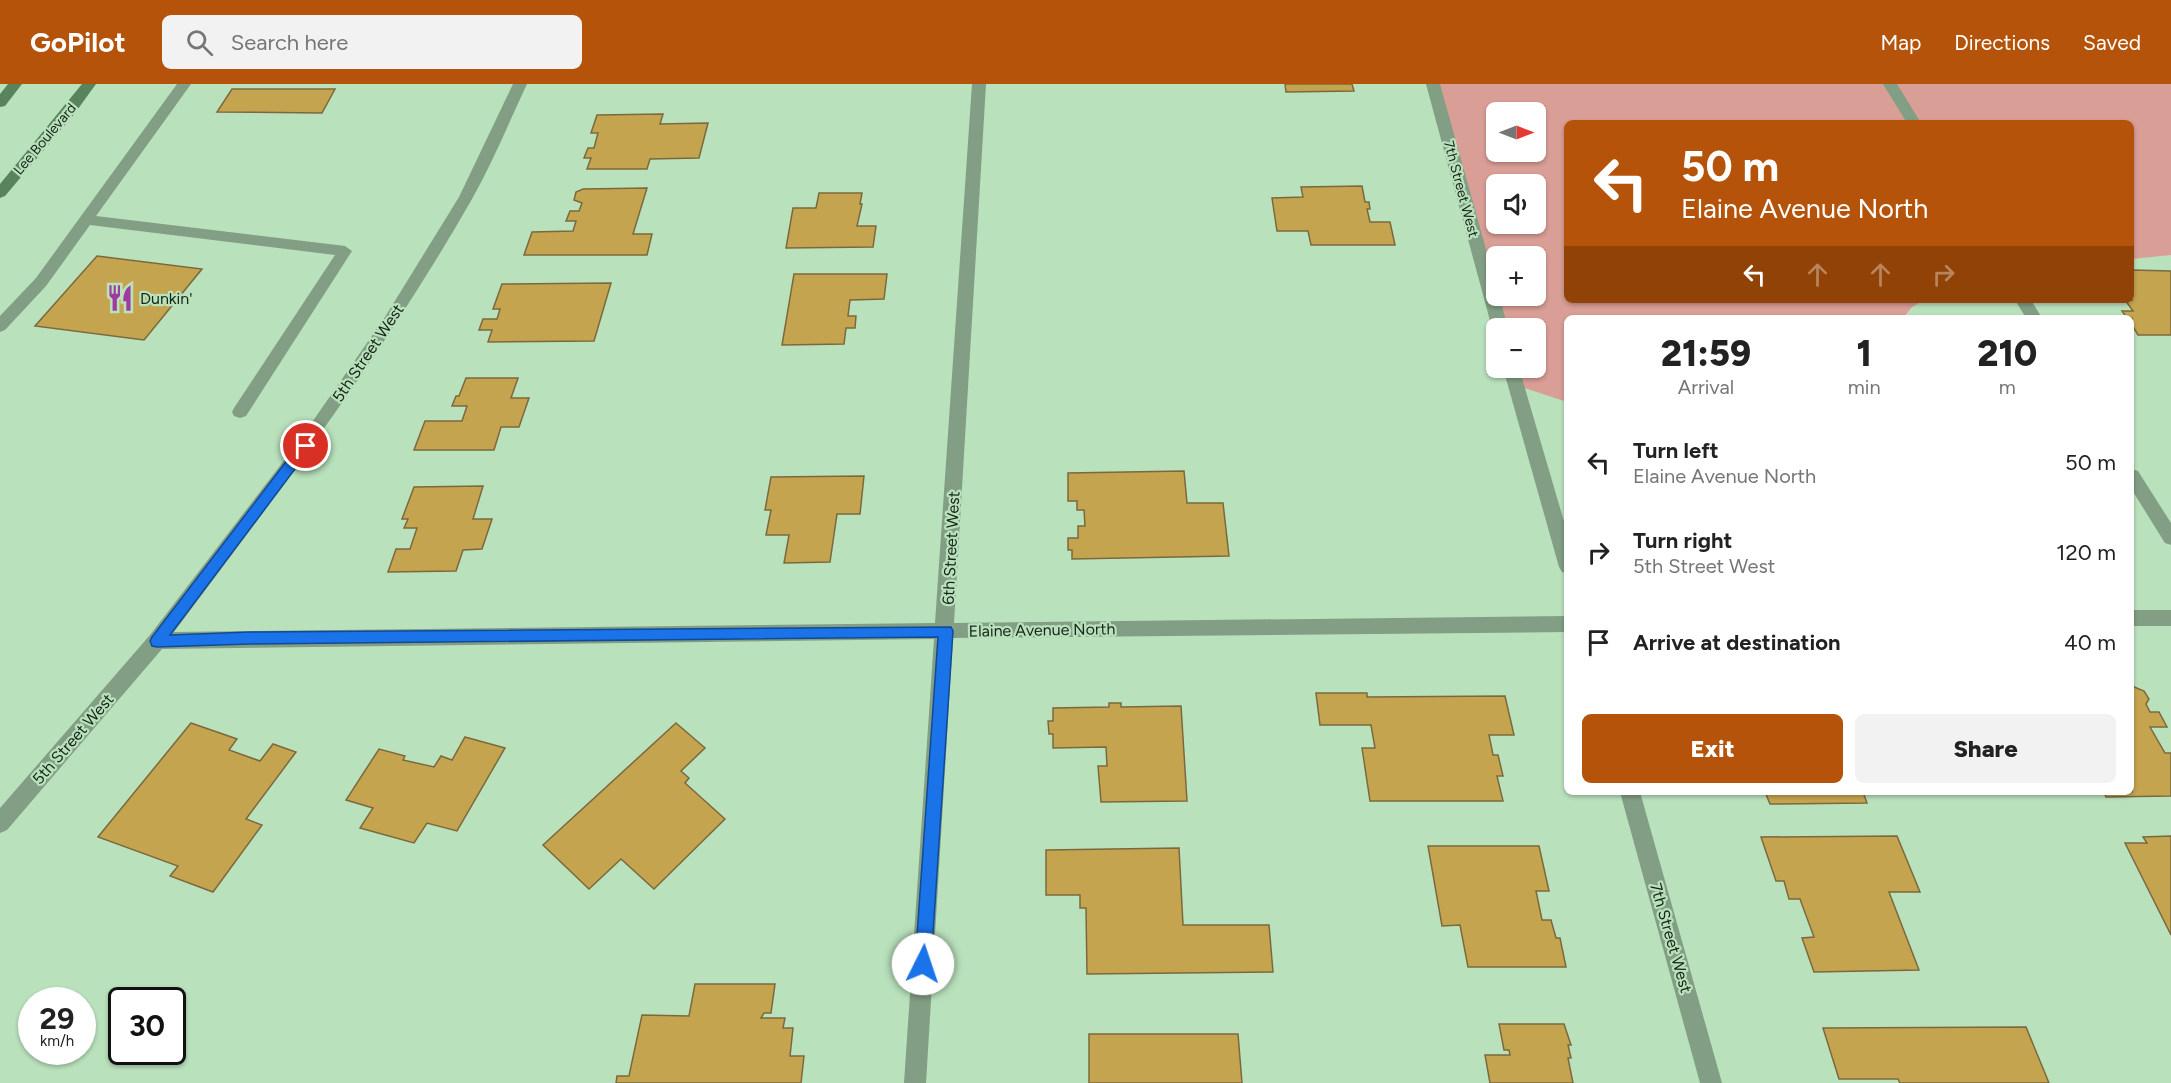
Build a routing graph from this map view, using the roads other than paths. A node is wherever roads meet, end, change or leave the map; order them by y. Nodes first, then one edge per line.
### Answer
1 (15, 84) edge
2 (89, 84) edge
3 (184, 84) edge
4 (520, 84) edge
5 (979, 84) edge
6 (1433, 84) edge
7 (1890, 84) edge
8 (0, 103) edge
9 (1912, 120) edge
10 (0, 193) edge
11 (86, 220) junction
12 (1497, 318) edge
13 (0, 326) edge
14 (1514, 378) edge
15 (240, 412) dead end
16 (2134, 479) edge
17 (2171, 538) edge
18 (1564, 553) edge
19 (2134, 618) edge
20 (2171, 618) edge
21 (1564, 624) edge
22 (946, 631) junction
23 (157, 641) junction
24 (1631, 795) edge
25 (0, 823) edge
26 (915, 1083) edge
27 (1711, 1083) edge

1 - 8 main road
2 - 10 main road, Lee Boulevard
3 - 11 street
4 - 23 street, 5th Street West
5 - 22 street, 6th Street West
6 - 12 street, 7th Street West
7 - 9 street
11 - 13 street
11 - 15 street
14 - 18 street
16 - 17 street
19 - 20 street
21 - 22 street, Elaine Avenue North
22 - 23 street, Elaine Avenue North
22 - 26 street, 6th Street West
23 - 25 street, 5th Street West
24 - 27 street, 7th Street West

